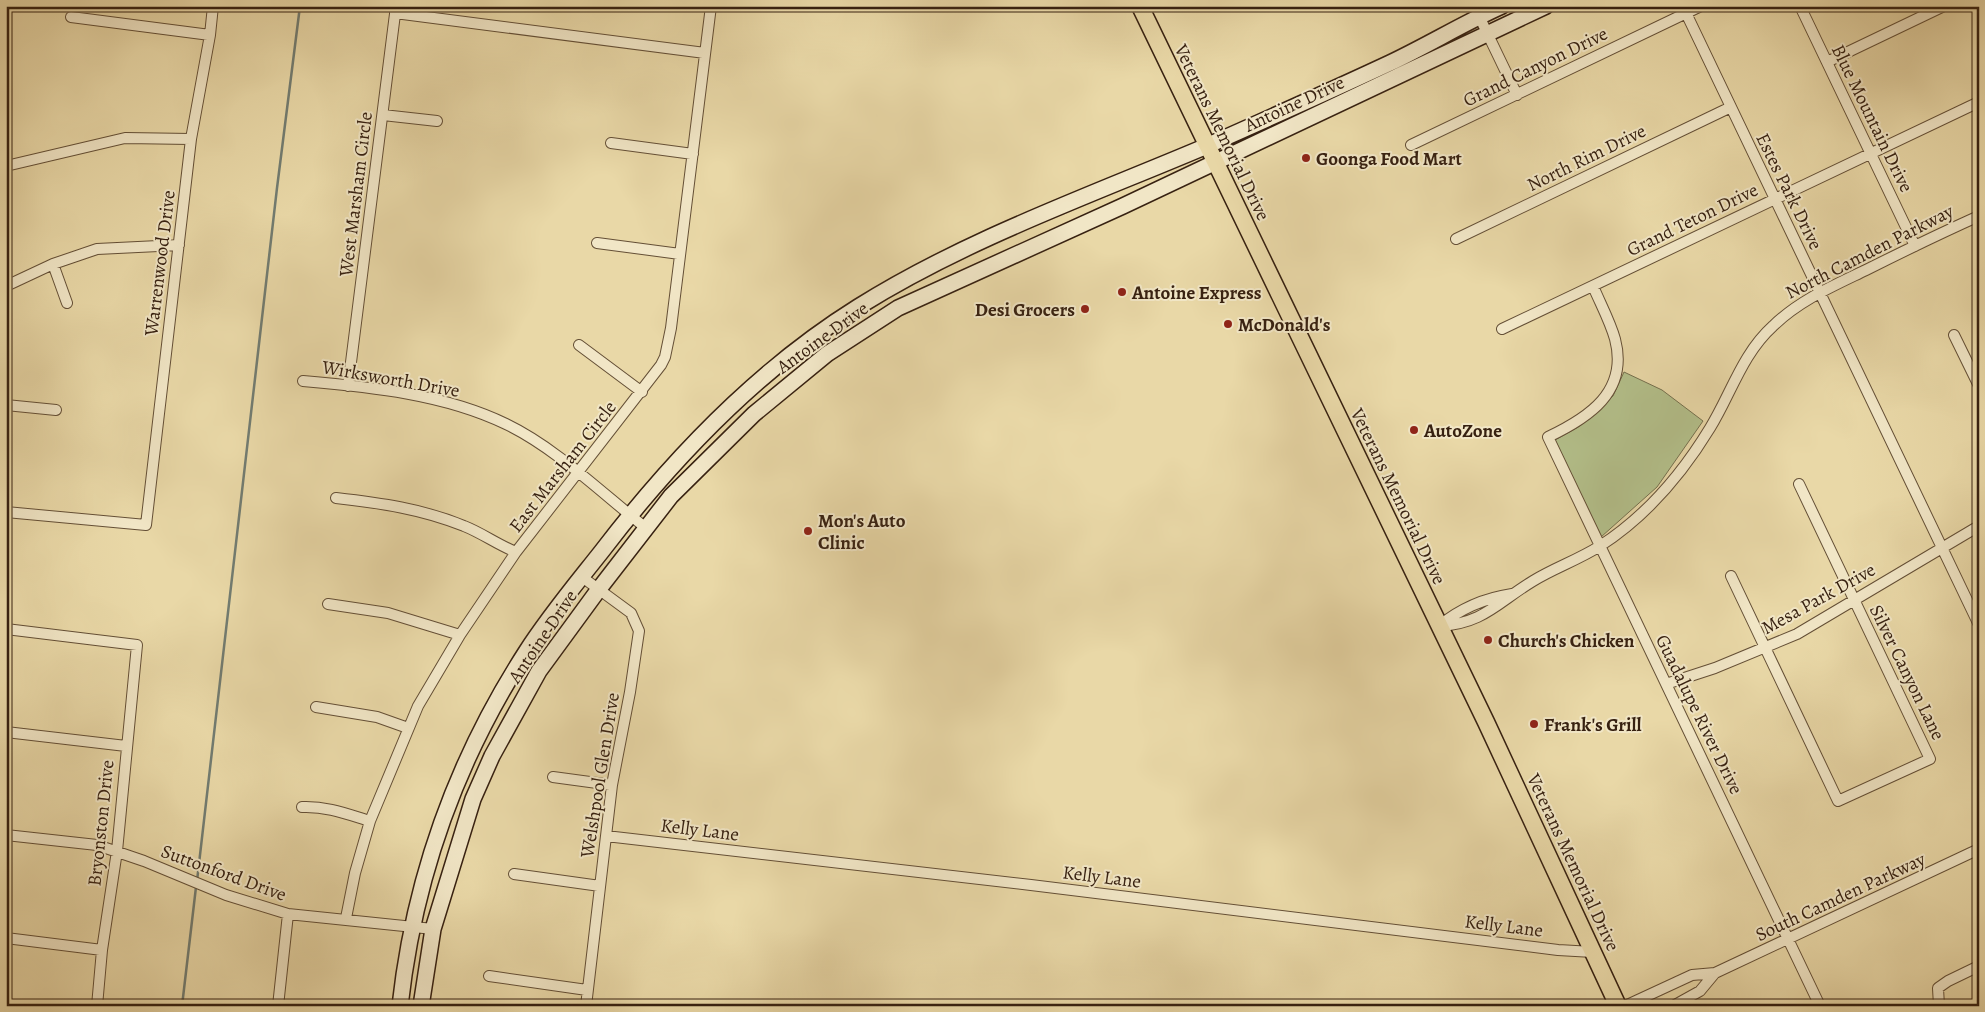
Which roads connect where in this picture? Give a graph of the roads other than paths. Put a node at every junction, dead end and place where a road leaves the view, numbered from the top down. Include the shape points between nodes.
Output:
1 (213, 6) edge
2 (711, 6) edge
3 (1140, 6) edge
4 (1502, 6) edge
5 (1546, 6) edge
6 (1701, 6) edge
7 (1800, 6) edge
8 (1944, 6) edge
9 (395, 10) edge
10 (1686, 13) junction
11 (1479, 16) junction
12 (71, 17) dead end
13 (1488, 34) junction
14 (210, 35) junction
15 (705, 53) junction
16 (1827, 62) junction
17 (1372, 71) junction
18 (1379, 85) junction
19 (1517, 94) junction
20 (1979, 102) edge
21 (1731, 107) junction
22 (383, 115) junction
23 (437, 121) dead end
24 (191, 139) junction
25 (611, 143) dead end
26 (1411, 145) dead end
27 (1206, 146) junction
28 (1871, 153) junction
29 (693, 154) junction
30 (1214, 162) junction
31 (6, 166) edge
32 (1775, 199) junction
33 (1979, 216) edge
34 (1456, 239) dead end
35 (597, 243) dead end
36 (179, 245) junction
37 (1915, 246) junction
38 (680, 254) junction
39 (53, 264) junction
40 (6, 286) edge
41 (1592, 286) junction
42 (1819, 292) junction
43 (67, 304) dead end
44 (1502, 329) dead end
45 (1954, 335) dead end
46 (579, 345) dead end
47 (303, 381) dead end
48 (348, 386) junction
49 (1979, 386) edge
50 (642, 392) junction
51 (6, 405) edge
52 (56, 410) dead end
53 (578, 473) junction
54 (1799, 484) dead end
55 (336, 498) dead end
56 (6, 512) edge
57 (629, 515) junction
58 (1979, 526) edge
59 (646, 528) junction
60 (1600, 546) junction
61 (1941, 546) junction
62 (516, 552) junction
63 (1731, 576) dead end
64 (582, 577) junction
65 (599, 589) junction
66 (1855, 601) junction
67 (328, 604) dead end
68 (1979, 625) edge
69 (1439, 626) junction
70 (6, 629) edge
71 (460, 636) junction
72 (1764, 648) junction
73 (1666, 684) junction
74 (316, 707) dead end
75 (408, 728) junction
76 (6, 732) edge
77 (126, 746) junction
78 (473, 746) junction
79 (492, 756) junction
80 (553, 777) dead end
81 (612, 785) junction
82 (302, 807) dead end
83 (370, 821) junction
84 (6, 835) edge
85 (606, 836) junction
86 (1979, 849) edge
87 (116, 851) junction
88 (514, 874) dead end
89 (600, 886) junction
90 (288, 914) junction
91 (346, 918) junction
92 (411, 927) junction
93 (433, 929) junction
94 (6, 938) edge
95 (1788, 940) junction
96 (102, 950) junction
97 (1593, 952) junction
98 (1979, 966) edge
99 (1715, 973) junction
100 (489, 976) dead end
101 (587, 990) junction
102 (97, 1006) edge
103 (278, 1006) edge
104 (400, 1006) edge
105 (421, 1006) edge
106 (586, 1006) edge
107 (1618, 1006) edge
108 (1625, 1006) edge
109 (1673, 1006) edge
110 (1820, 1006) edge
111 (1939, 1006) edge

1 - 14 street, Warrenwood Drive
2 - 15 street, East Marsham Circle
3 - 27 main road, Veterans Memorial Drive
4 - 11 main road, Antoine Drive
5 - 13 main road, Antoine Drive
6 - 10 street, Grand Canyon Drive
7 - 16 street, Blue Mountain Drive
8 - 16 street
9 - 15 street
9 - 22 street, West Marsham Circle
10 - 19 street, Grand Canyon Drive
10 - 21 street, Estes Park Drive
11 - 13 street
11 - 17 main road, Antoine Drive
12 - 14 street
13 - 18 main road, Antoine Drive
13 - 19 street
14 - 24 street, Warrenwood Drive
15 - 29 street, East Marsham Circle
16 - 28 street, Blue Mountain Drive
17 - 18 main road
17 - 27 main road, Antoine Drive
18 - 30 main road, Antoine Drive
19 - 26 street, Grand Canyon Drive
20 - 28 street, Grand Teton Drive
21 - 32 street, Estes Park Drive
21 - 34 street, North Rim Drive
22 - 23 street
22 - 48 street, West Marsham Circle
24 - 31 street via 125,138
24 - 36 street, Warrenwood Drive
25 - 29 street
27 - 30 main road, Veterans Memorial Drive
27 - 57 main road, Antoine Drive via 924,267 858,307 791,354 710,426
28 - 32 street, Grand Teton Drive
28 - 37 street, Blue Mountain Drive
29 - 38 street, East Marsham Circle
30 - 59 main road, Antoine Drive via 891,312 827,354 754,414 671,496
30 - 69 main road, Veterans Memorial Drive
32 - 41 street, Grand Teton Drive
32 - 42 street, Estes Park Drive
33 - 37 street, North Camden Parkway
35 - 38 street
36 - 39 street via 96,249
36 - 56 street, Warrenwood Drive via 146,525
37 - 42 street, North Camden Parkway
38 - 50 street, East Marsham Circle via 665,357
39 - 40 street
39 - 43 street
41 - 44 street, Grand Teton Drive
41 - 60 street, Guadalupe River Drive via 1614,338 1616,370 1598,407 1548,437
42 - 60 street, North Camden Parkway via 1770,328 1743,364 1709,429 1684,467 1647,508
42 - 61 street, Estes Park Drive
45 - 49 street
46 - 50 street
47 - 48 street, Wirksworth Drive
48 - 53 street, Wirksworth Drive via 445,402 487,416 527,436
50 - 53 street, East Marsham Circle
51 - 52 street
53 - 57 street, Wirksworth Drive
53 - 62 street, East Marsham Circle
54 - 66 street, Silver Canyon Lane
55 - 62 street via 378,503 435,516 464,526
57 - 59 street, Wirksworth Drive
57 - 64 main road, Antoine Drive
58 - 61 street, Mesa Park Drive
59 - 65 main road, Antoine Drive
60 - 69 street, North Camden Parkway via 1512,594 1470,606
60 - 73 street, Guadalupe River Drive
61 - 66 street, Mesa Park Drive
61 - 68 street, Estes Park Drive
62 - 71 street, East Marsham Circle
63 - 72 street
64 - 65 street, Welshpool Glen Drive
64 - 78 main road, Antoine Drive via 526,652
65 - 79 main road, Antoine Drive via 539,671
65 - 81 street, Welshpool Glen Drive via 631,613 639,631
66 - 72 street, Mesa Park Drive via 1797,634
66 - 72 street, Silver Canyon Lane via 1930,759 1838,801
67 - 71 street via 388,613
69 - 97 main road, Veterans Memorial Drive
70 - 77 street, Bryonston Drive via 137,645
71 - 75 street, East Marsham Circle
72 - 73 street, Mesa Park Drive
73 - 95 street, Guadalupe River Drive
74 - 75 street via 377,718
75 - 83 street, East Marsham Circle
76 - 77 street
77 - 87 street, Bryonston Drive
78 - 79 main road
78 - 92 main road, Antoine Drive via 438,833
79 - 93 main road, Antoine Drive via 473,799
80 - 81 street
81 - 85 street, Welshpool Glen Drive
82 - 83 street via 319,806
83 - 91 street, East Marsham Circle
84 - 87 street, Suttonford Drive via 97,845
85 - 89 street, Welshpool Glen Drive
85 - 97 street, Kelly Lane
86 - 95 street, South Camden Parkway
87 - 90 street, Suttonford Drive via 226,895
87 - 96 street, Bryonston Drive
88 - 89 street
89 - 101 street, Welshpool Glen Drive
90 - 91 street, Suttonford Drive
90 - 103 street
91 - 92 street, Suttonford Drive
92 - 93 street, Suttonford Drive
92 - 104 main road, Antoine Drive
93 - 105 main road, Antoine Drive
94 - 96 street
95 - 99 street, South Camden Parkway
95 - 110 street, Guadalupe River Drive
96 - 102 street, Bryonston Drive
97 - 107 main road, Veterans Memorial Drive
98 - 111 street via 1938,988
99 - 108 street, South Camden Parkway via 1692,975
99 - 109 street, South Camden Parkway via 1700,991
100 - 101 street
101 - 106 street, Welshpool Glen Drive

